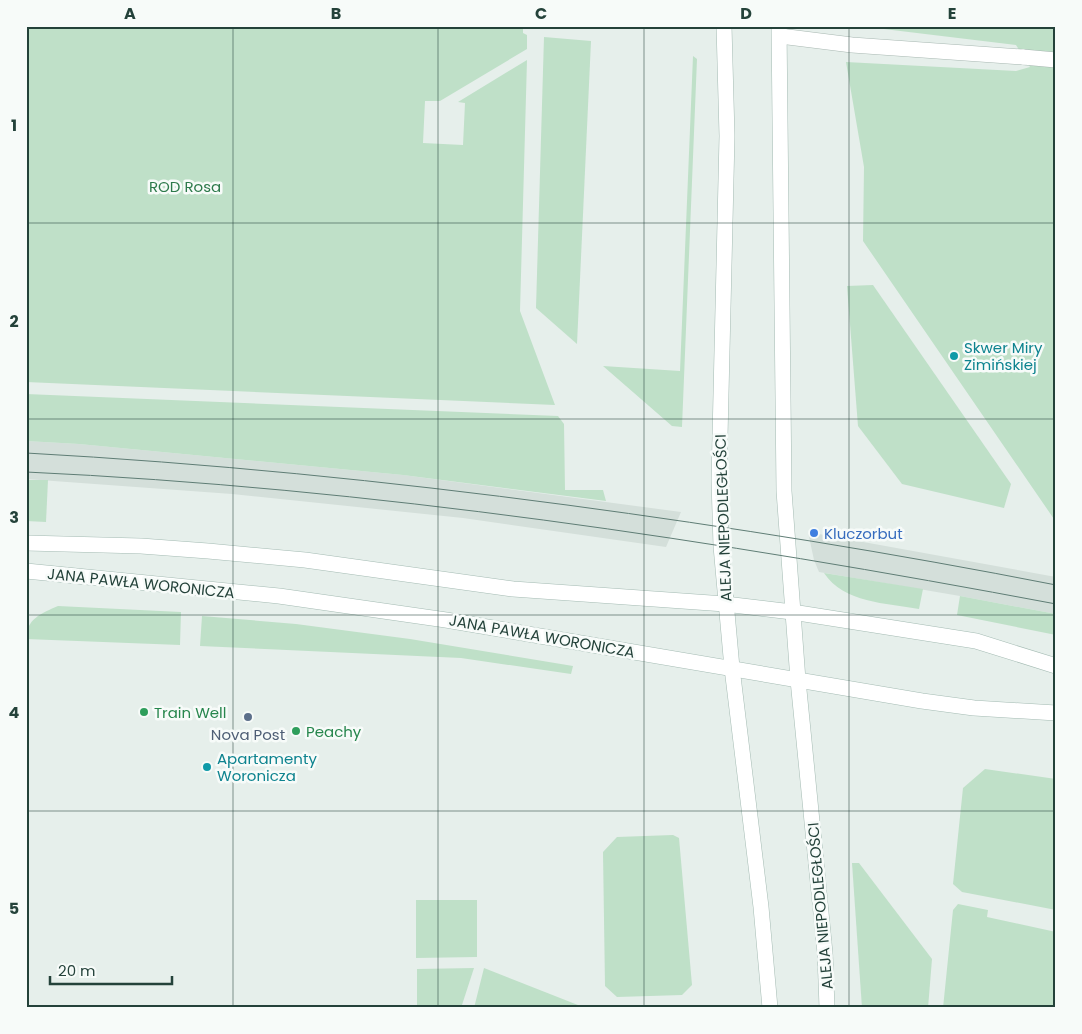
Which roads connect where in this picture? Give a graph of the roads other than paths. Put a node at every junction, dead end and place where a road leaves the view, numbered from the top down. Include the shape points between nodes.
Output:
1 (724, 26) edge
2 (780, 31) edge
3 (1056, 60) edge
4 (26, 543) edge
5 (26, 571) edge
6 (725, 604) junction
7 (792, 612) junction
8 (1056, 666) edge
9 (732, 668) junction
10 (798, 680) junction
11 (1056, 713) edge
12 (770, 1008) edge
13 (827, 1008) edge

1 - 6 street, ALEJA NIEPODLEGŁOŚCI via 726,136 719,480
2 - 3 street via 852,44
2 - 7 street, ALEJA NIEPODLEGŁOŚCI via 784,490
4 - 6 street, JANA PAWŁA WORONICZA via 208,551 305,560 513,590
5 - 9 street, JANA PAWŁA WORONICZA via 279,596 446,620
6 - 7 street, JANA PAWŁA WORONICZA
6 - 9 street, ALEJA NIEPODLEGŁOŚCI
7 - 8 street, JANA PAWŁA WORONICZA via 976,641
7 - 10 street, ALEJA NIEPODLEGŁOŚCI
9 - 10 street, JANA PAWŁA WORONICZA
9 - 12 street, ALEJA NIEPODLEGŁOŚCI
10 - 11 street, JANA PAWŁA WORONICZA via 974,708
10 - 13 street, ALEJA NIEPODLEGŁOŚCI via 825,953

